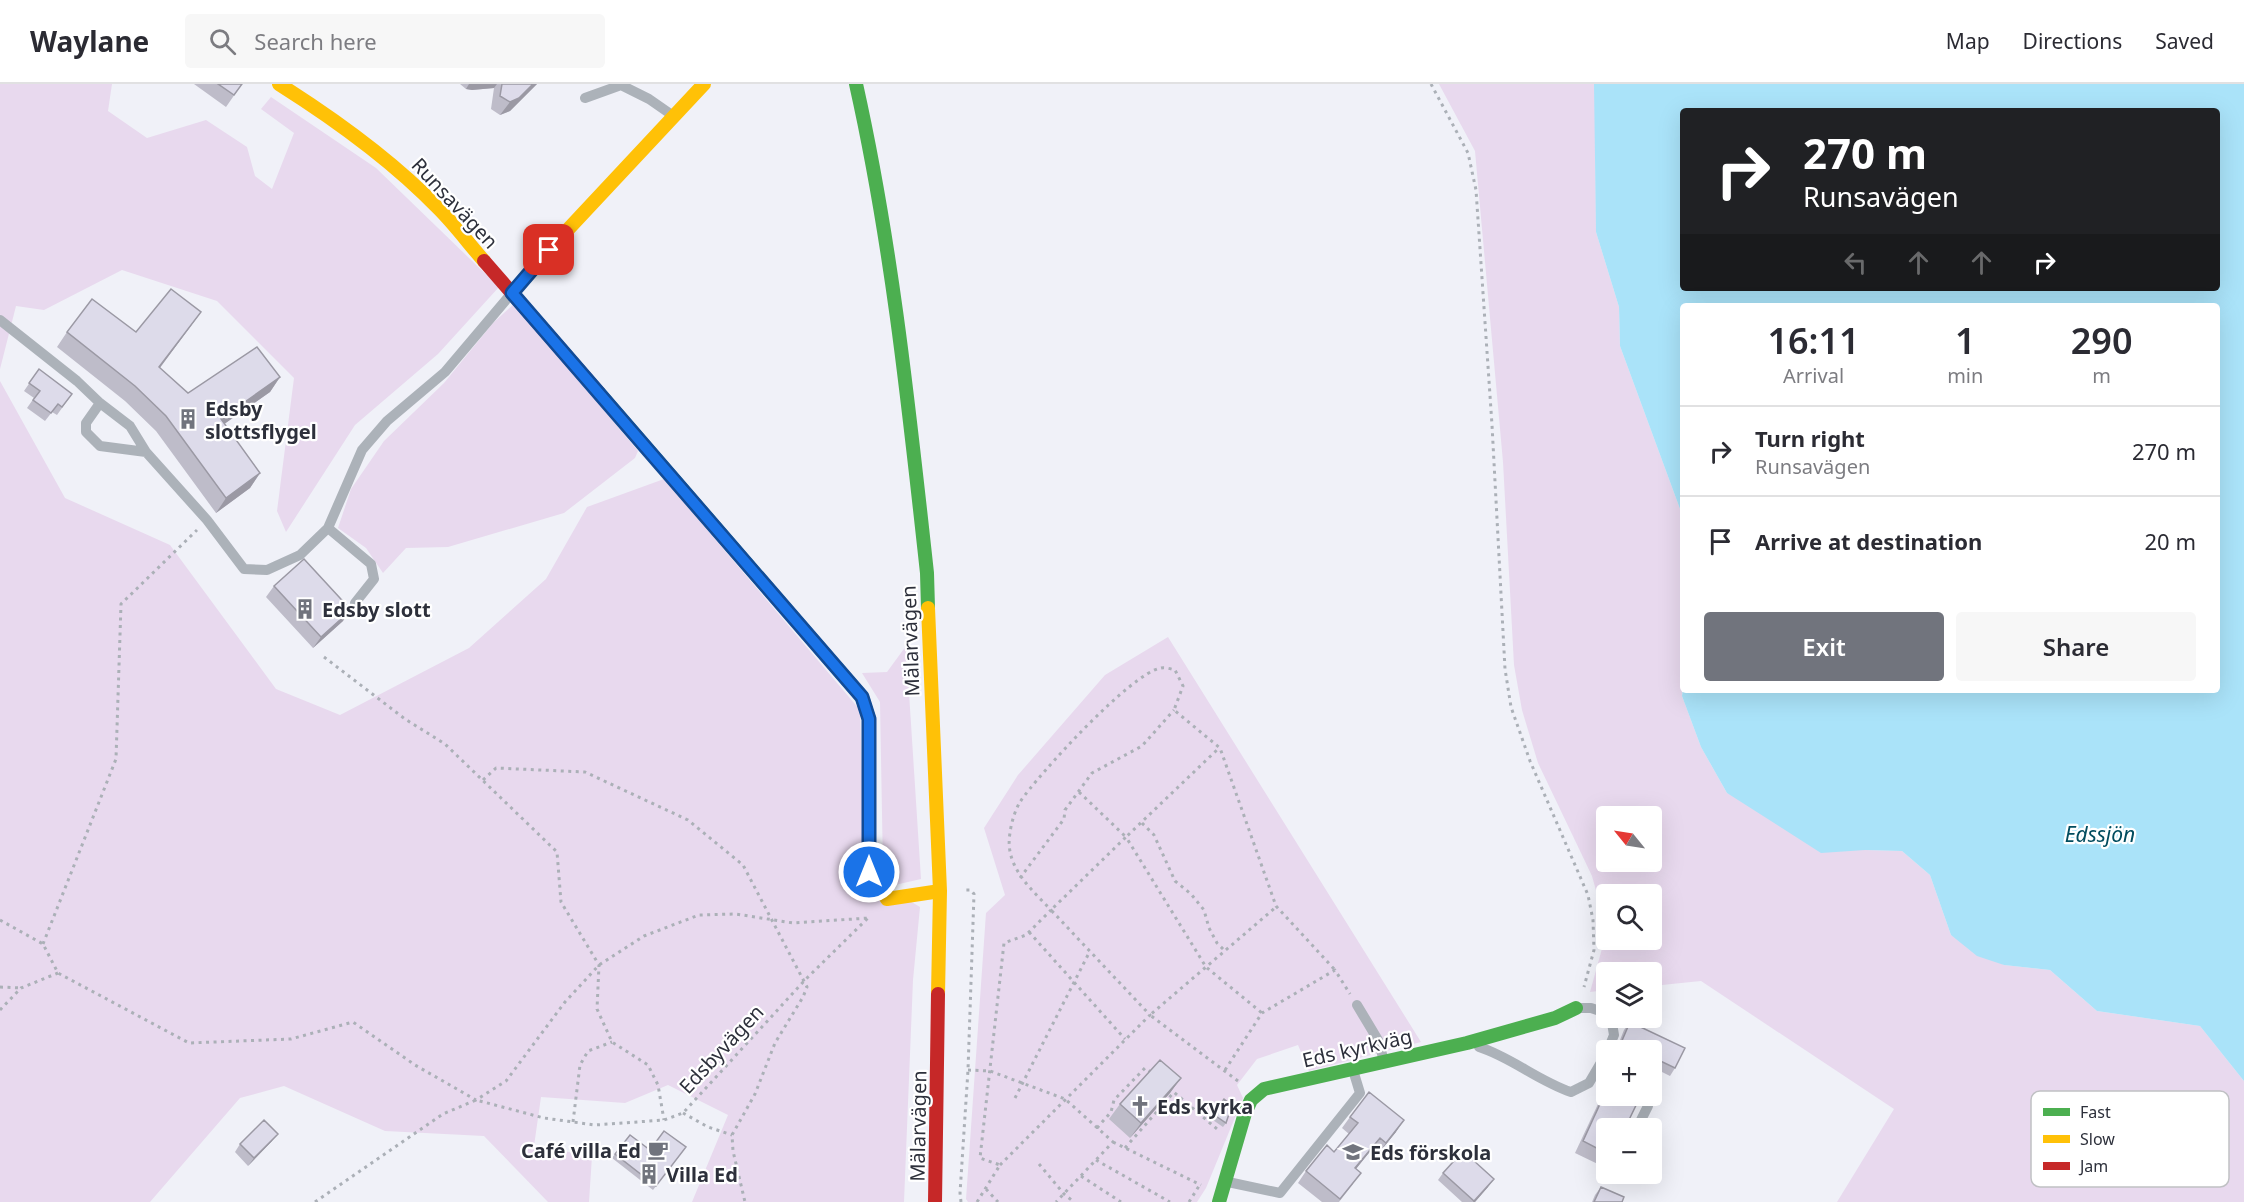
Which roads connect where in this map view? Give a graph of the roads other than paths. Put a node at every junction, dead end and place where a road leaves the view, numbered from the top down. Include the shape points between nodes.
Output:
1 (704, 84) edge
2 (856, 84) edge
3 (284, 85) edge
4 (585, 98) dead end
5 (672, 115) junction
6 (512, 293) junction
7 (0, 320) edge
8 (100, 403) junction
9 (146, 452) junction
10 (328, 528) junction
11 (355, 603) dead end
12 (940, 891) junction
13 (1357, 1005) road end
14 (1576, 1008) joint
15 (1596, 1010) edge
16 (1467, 1043) junction
17 (1384, 1061) junction
18 (1353, 1070) junction
19 (1596, 1072) edge
20 (1227, 1182) junction
21 (935, 1202) edge
22 (1219, 1202) edge

1 - 5 street
2 - 12 street, Mälarvägen via 900,328 926,561
3 - 6 street, Runsavägen via 404,174
4 - 5 lane via 621,85
5 - 6 street
6 - 10 lane via 445,372 387,421 362,450
6 - 12 street, Runsavägen via 862,697 869,719 869,872 887,899
7 - 8 lane
8 - 9 lane via 129,426
8 - 9 lane via 86,423 86,432 100,446
9 - 10 lane via 207,520 244,569 267,570 300,555
10 - 11 lane via 371,564 374,579
12 - 21 street, Mälarvägen
13 - 17 lane via 1378,1040
14 - 15 lane
14 - 16 street, Eds kyrkväg via 1555,1018
16 - 17 street, Eds kyrkväg
16 - 19 lane via 1571,1092 1589,1083
17 - 18 street, Eds kyrkväg
18 - 20 street, Eds kyrkväg via 1264,1089 1255,1096 1243,1122
18 - 20 lane via 1360,1093 1280,1193
20 - 22 street, Eds kyrkväg

